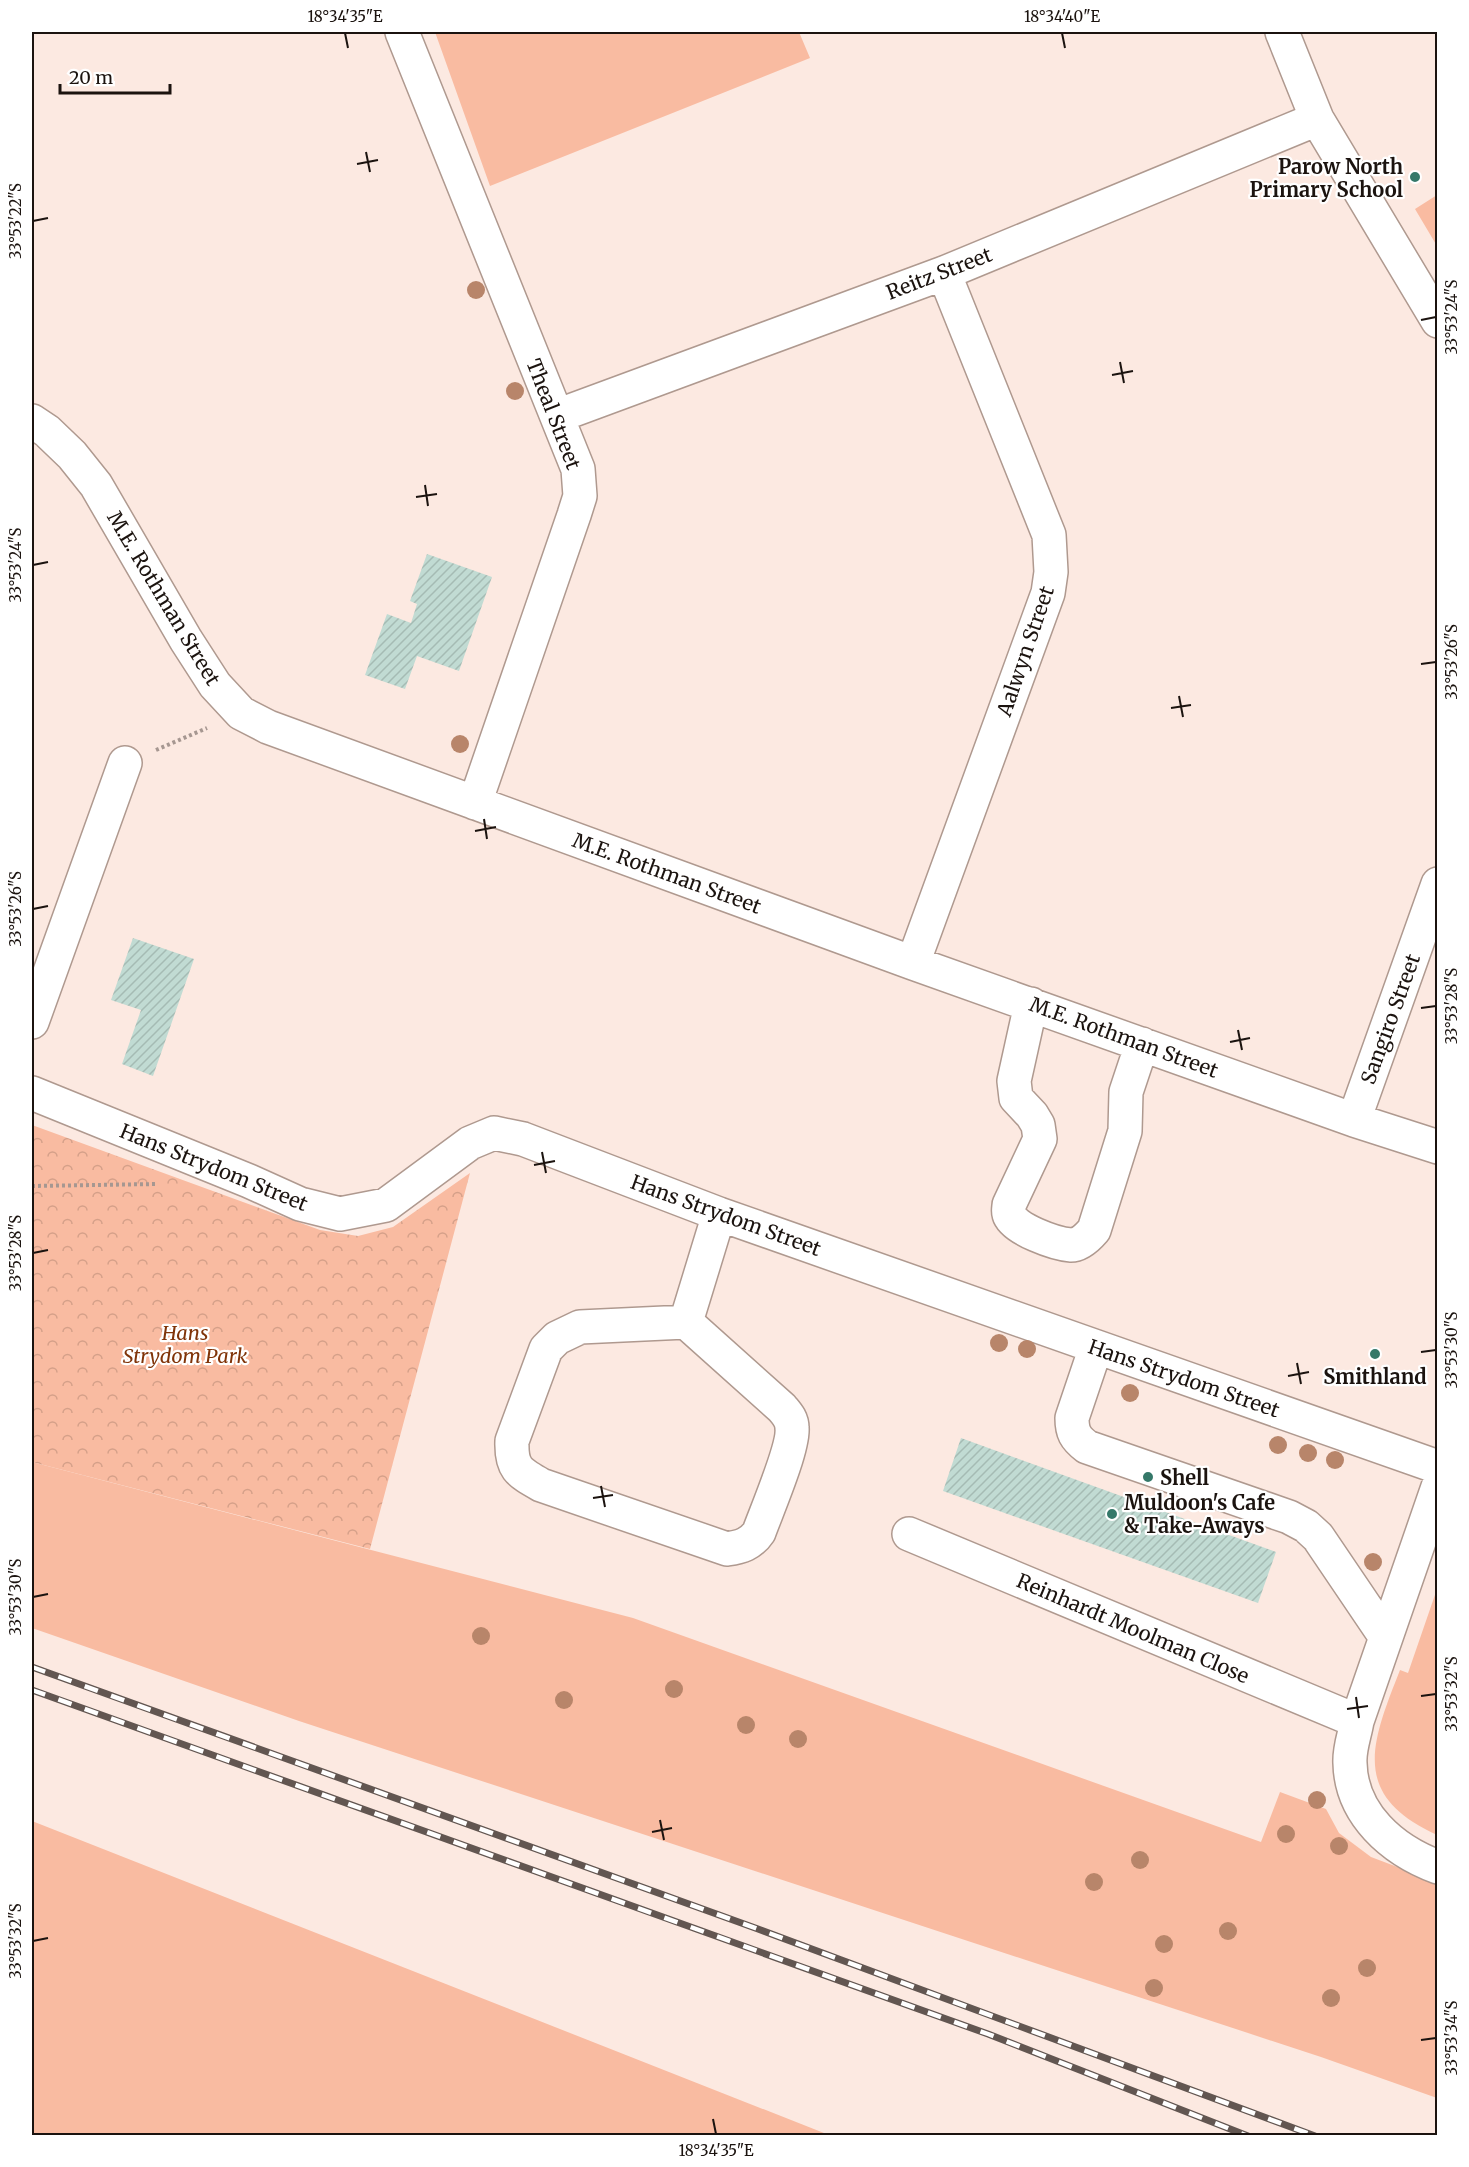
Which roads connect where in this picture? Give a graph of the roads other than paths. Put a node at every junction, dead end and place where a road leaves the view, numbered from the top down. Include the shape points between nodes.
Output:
1 (402, 32) edge
2 (1282, 32) edge
3 (1317, 119) junction
4 (944, 273) junction
5 (1437, 321) edge
6 (557, 416) junction
7 (32, 421) edge
8 (125, 764) road end
9 (475, 803) junction
10 (1437, 884) edge
11 (913, 963) junction
12 (1031, 1004) junction
13 (32, 1022) edge
14 (1142, 1044) junction
15 (32, 1093) edge
16 (1354, 1120) junction
17 (1437, 1147) edge
18 (719, 1214) junction
19 (686, 1322) junction
20 (1096, 1347) junction
21 (1437, 1467) edge
22 (1437, 1487) edge
23 (909, 1534) dead end
24 (1385, 1636) junction
25 (1357, 1721) junction
26 (1437, 1867) edge

1 - 6 street, Theal Street
2 - 3 street
3 - 4 street, Reitz Street
3 - 5 street
4 - 6 street, Reitz Street
4 - 11 street, Aalwyn Street via 1049,535 1051,572 1048,593
6 - 9 street, Theal Street via 578,469 580,496
7 - 9 street, M.E. Rothman Street via 72,455 96,485 186,640 215,685 241,713 268,727
8 - 13 street
9 - 11 street, M.E. Rothman Street
10 - 16 street, Sangiro Street
11 - 12 street, M.E. Rothman Street
12 - 14 street, M.E. Rothman Street
12 - 14 street via 1014,1081 1016,1098 1038,1125 1040,1139 1009,1204 1009,1215 1026,1231 1072,1245 1094,1230 1125,1131 1126,1092
14 - 16 street, M.E. Rothman Street
15 - 18 street, Hans Strydom Street via 300,1204 340,1214 386,1205 470,1143 494,1133 523,1139
16 - 17 street, M.E. Rothman Street
18 - 19 street
18 - 20 street, Hans Strydom Street
19 - 19 street via 782,1407 793,1430 759,1532 754,1540 738,1548 727,1549 541,1485 521,1474 511,1455 512,1441 546,1349 557,1338 580,1327
20 - 21 street, Hans Strydom Street
20 - 24 street via 1072,1418 1077,1440 1087,1447 1289,1517 1312,1531
22 - 24 street
23 - 25 street, Reinhardt Moolman Close
24 - 25 street
25 - 26 street via 1350,1761 1352,1781 1367,1816 1381,1834 1401,1849

